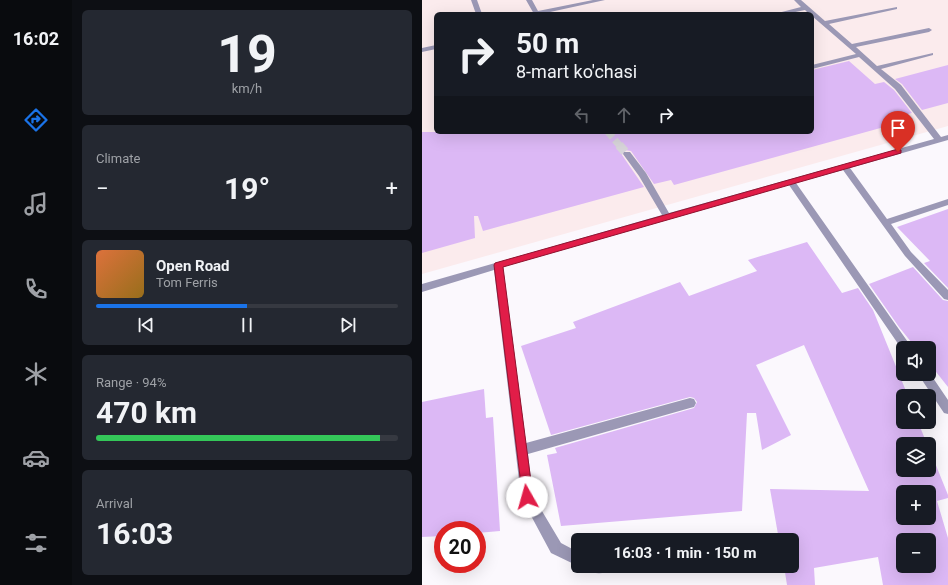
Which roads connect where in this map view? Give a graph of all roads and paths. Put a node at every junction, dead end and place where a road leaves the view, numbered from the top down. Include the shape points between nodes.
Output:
1 (474, 0) edge
2 (529, 0) edge
3 (602, 0) edge
4 (797, 0) edge
5 (805, 8) junction
6 (895, 8) dead end
7 (478, 12) edge
8 (536, 12) edge
9 (542, 12) edge
10 (786, 12) edge
11 (810, 12) edge
12 (814, 15) edge
13 (825, 23) junction
14 (929, 30) dead end
15 (422, 41) edge
16 (851, 46) junction
17 (434, 47) edge
18 (423, 49) edge
19 (931, 54) dead end
20 (860, 55) junction
21 (814, 66) edge
22 (876, 68) junction
23 (948, 138) edge
24 (939, 140) junction
25 (627, 154) tunnel mouth
26 (845, 167) junction
27 (791, 182) junction
28 (948, 202) edge
29 (667, 217) junction
30 (886, 223) junction
31 (498, 265) junction
32 (422, 288) edge
33 (948, 296) edge
34 (901, 341) edge
35 (929, 381) edge
36 (690, 403) dead end
37 (948, 409) edge
38 (521, 450) junction
39 (571, 556) edge

1 - 7 street
2 - 8 street
3 - 9 street
4 - 5 street
5 - 10 street
5 - 11 street
6 - 13 street
12 - 13 street
13 - 16 street
14 - 16 street
15 - 18 street
16 - 20 street
17 - 18 street
19 - 22 street
20 - 21 street
20 - 22 street
22 - 24 street via 898,88
23 - 24 street
24 - 26 street
25 - 29 street via 643,175
26 - 27 street
26 - 30 street
27 - 29 street
27 - 34 street
28 - 30 street
29 - 31 street
30 - 33 street via 908,254
31 - 32 street
31 - 38 street
35 - 37 street
36 - 38 street
38 - 39 street via 527,497 556,548

